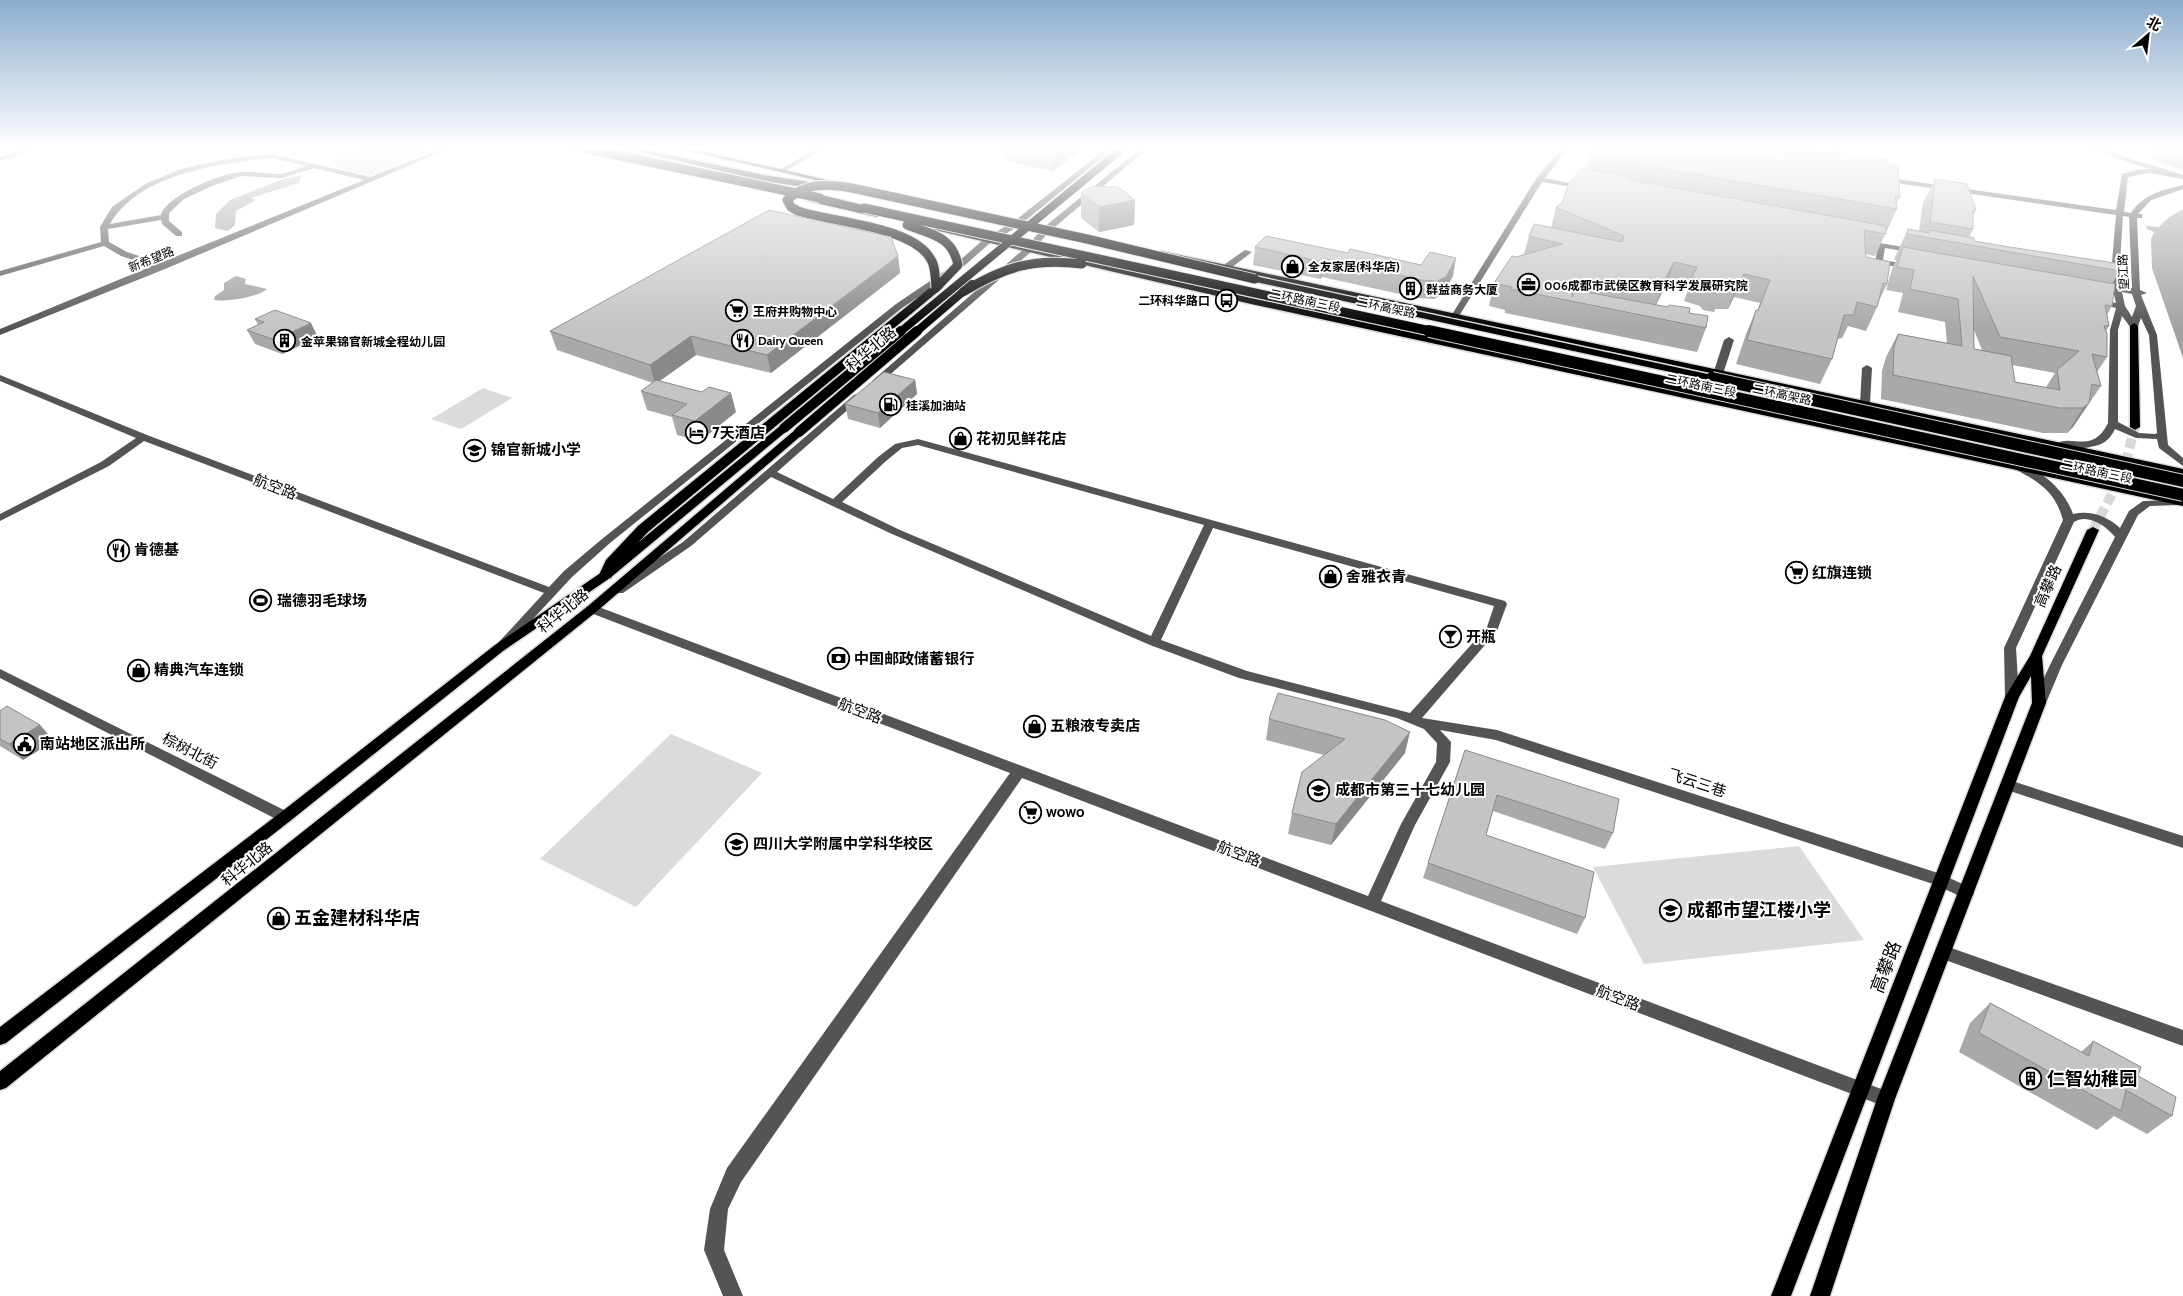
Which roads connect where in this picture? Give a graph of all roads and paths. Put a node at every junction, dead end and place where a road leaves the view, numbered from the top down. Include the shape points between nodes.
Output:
1 (116, 208) edge
2 (170, 208) edge
3 (303, 208) edge
4 (791, 208) edge
5 (846, 208) edge
6 (865, 208) edge
7 (866, 208) edge
8 (928, 208) edge
9 (946, 208) edge
10 (949, 208) edge
11 (1035, 208) edge
12 (1051, 208) edge
13 (1061, 208) edge
14 (1072, 208) edge
15 (1522, 208) edge
16 (2081, 208) edge
17 (2120, 208) edge
18 (2138, 208) edge
19 (2119, 214) junction
20 (2136, 216) junction
21 (165, 217) junction
22 (1016, 224) junction
23 (104, 227) junction
24 (1046, 230) junction
25 (179, 234) dead end
26 (1853, 240) edge
27 (987, 241) junction
28 (105, 242) junction
29 (1882, 246) junction
30 (1029, 249) junction
31 (1248, 252) dead end
32 (1921, 253) edge
33 (1228, 266) junction
34 (162, 267) junction
35 (1918, 269) edge
36 (0, 274) edge
37 (1255, 279) junction
38 (2087, 283) edge
39 (936, 288) junction
40 (2116, 288) junction
41 (963, 292) junction
42 (2140, 293) junction
43 (2083, 299) edge
44 (2121, 306) junction
45 (2140, 306) junction
46 (1455, 316) junction
47 (2134, 326) junction
48 (0, 332) edge
49 (1729, 340) dead end
50 (1500, 345) junction
51 (1867, 368) dead end
52 (1719, 371) junction
53 (0, 378) edge
54 (1866, 403) junction
55 (2113, 423) junction
56 (2135, 427) tunnel mouth
57 (2161, 435) junction
58 (143, 437) junction
59 (2060, 445) junction
60 (2183, 463) edge
61 (2017, 466) junction
62 (2183, 472) edge
63 (770, 473) junction
64 (2183, 481) edge
65 (2182, 500) edge
66 (835, 504) junction
67 (0, 518) edge
68 (2069, 520) junction
69 (1210, 523) junction
70 (2093, 530) tunnel mouth
71 (2121, 537) junction
72 (606, 575) junction
73 (552, 592) junction
74 (592, 609) junction
75 (1154, 642) junction
76 (499, 648) junction
77 (2036, 656) junction
78 (0, 672) edge
79 (2012, 697) junction
80 (2039, 703) junction
81 (1412, 720) junction
82 (1019, 771) junction
83 (2009, 786) junction
84 (285, 817) junction
85 (2183, 842) edge
86 (1941, 880) junction
87 (1966, 892) junction
88 (1372, 904) junction
89 (1943, 952) junction
90 (0, 1037) edge
91 (2183, 1038) edge
92 (0, 1082) edge
93 (1860, 1089) junction
94 (1886, 1100) junction
95 (733, 1296) edge
96 (1780, 1296) edge
97 (1820, 1296) edge

1 - 23 street
2 - 21 street
3 - 34 street, 新希望路
4 - 39 highway, bridge via 888,232 916,244 930,258
5 - 27 main road, 二环路南三段
6 - 39 highway, bridge via 949,244 955,251 958,265
7 - 50 highway, 二环高架路, bridge
8 - 37 highway, 二环高架路, bridge
9 - 37 highway, bridge
10 - 22 main road, 二环路南三段
11 - 22 street
12 - 72 main road, 科华北路, bridge
13 - 41 main road, 科华北路, bridge
14 - 24 street
15 - 46 street
16 - 19 street
17 - 19 street, 望江路
18 - 20 street
19 - 20 street
19 - 40 street, 望江路
20 - 42 street, 望江路
21 - 23 street
21 - 25 street via 165,222
22 - 24 main road, 二环路南三段
22 - 27 street
23 - 28 street
24 - 30 street
24 - 33 main road, 二环路南三段
26 - 29 street
27 - 30 main road, 二环路南三段
27 - 73 street via 961,264 899,306 606,541
28 - 34 street via 124,254
28 - 36 street
29 - 32 street
29 - 35 street via 1879,262
30 - 61 main road, 二环路南三段 via 1251,301
30 - 63 street
31 - 33 street
33 - 46 main road, 二环路南三段
34 - 48 street, 新希望路
37 - 64 highway, 二环高架路, bridge
38 - 40 street
39 - 72 highway via 643,529 611,563
40 - 42 street
40 - 44 street, 望江路
41 - 50 highway, bridge via 1003,269 1032,263 1064,262 1446,341
41 - 74 main road, 科华北路, bridge
42 - 45 street, 望江路
43 - 44 street
44 - 47 street, 望江路
44 - 55 street via 2114,330
45 - 47 street, 望江路
45 - 57 street via 2153,335
46 - 52 main road, 二环路南三段
47 - 56 main road, 望江路
49 - 52 street
50 - 65 highway, 二环高架路, bridge
51 - 54 street
52 - 54 main road, 二环路南三段
53 - 58 street, 航空路
54 - 59 main road, 二环路南三段
55 - 57 street via 2138,435
55 - 59 street via 2109,434 2100,441 2089,445
57 - 60 street via 2163,446
58 - 67 street via 105,464
58 - 73 street, 航空路
59 - 62 main road, 二环路南三段
61 - 65 main road, 二环路南三段
61 - 68 street via 2055,490 2066,506
63 - 66 street
63 - 74 street via 687,544
65 - 71 street via 2147,503 2138,508
66 - 69 street via 893,450 918,442
66 - 75 street
68 - 71 street via 2079,515 2098,519 2116,528
68 - 79 street via 2010,648
69 - 75 street
69 - 81 street via 1501,604 1493,628
70 - 77 main road, 高攀路
71 - 80 street
72 - 76 main road, 科华北路
73 - 76 street
74 - 82 street, 航空路
74 - 92 main road, 科华北路
75 - 81 street via 1244,675 1400,714
76 - 84 main road, 科华北路
77 - 79 main road, 高攀路
77 - 80 main road, 高攀路
78 - 84 street, 棕树北街
79 - 86 main road, 高攀路
80 - 83 main road, 高攀路
81 - 86 street, 飞云三巷 via 1497,735
81 - 88 street via 1429,726 1444,742 1443,762 1408,824
82 - 88 street, 航空路
82 - 95 street via 734,1175 719,1209 714,1250
83 - 85 street
83 - 87 main road, 高攀路
84 - 90 main road, 科华北路
86 - 87 street, 飞云三巷
86 - 93 main road, 高攀路
87 - 89 main road, 高攀路
88 - 93 street, 航空路
89 - 91 street
89 - 94 main road, 高攀路
93 - 94 street, 航空路
93 - 96 main road, 高攀路
94 - 97 main road, 高攀路

